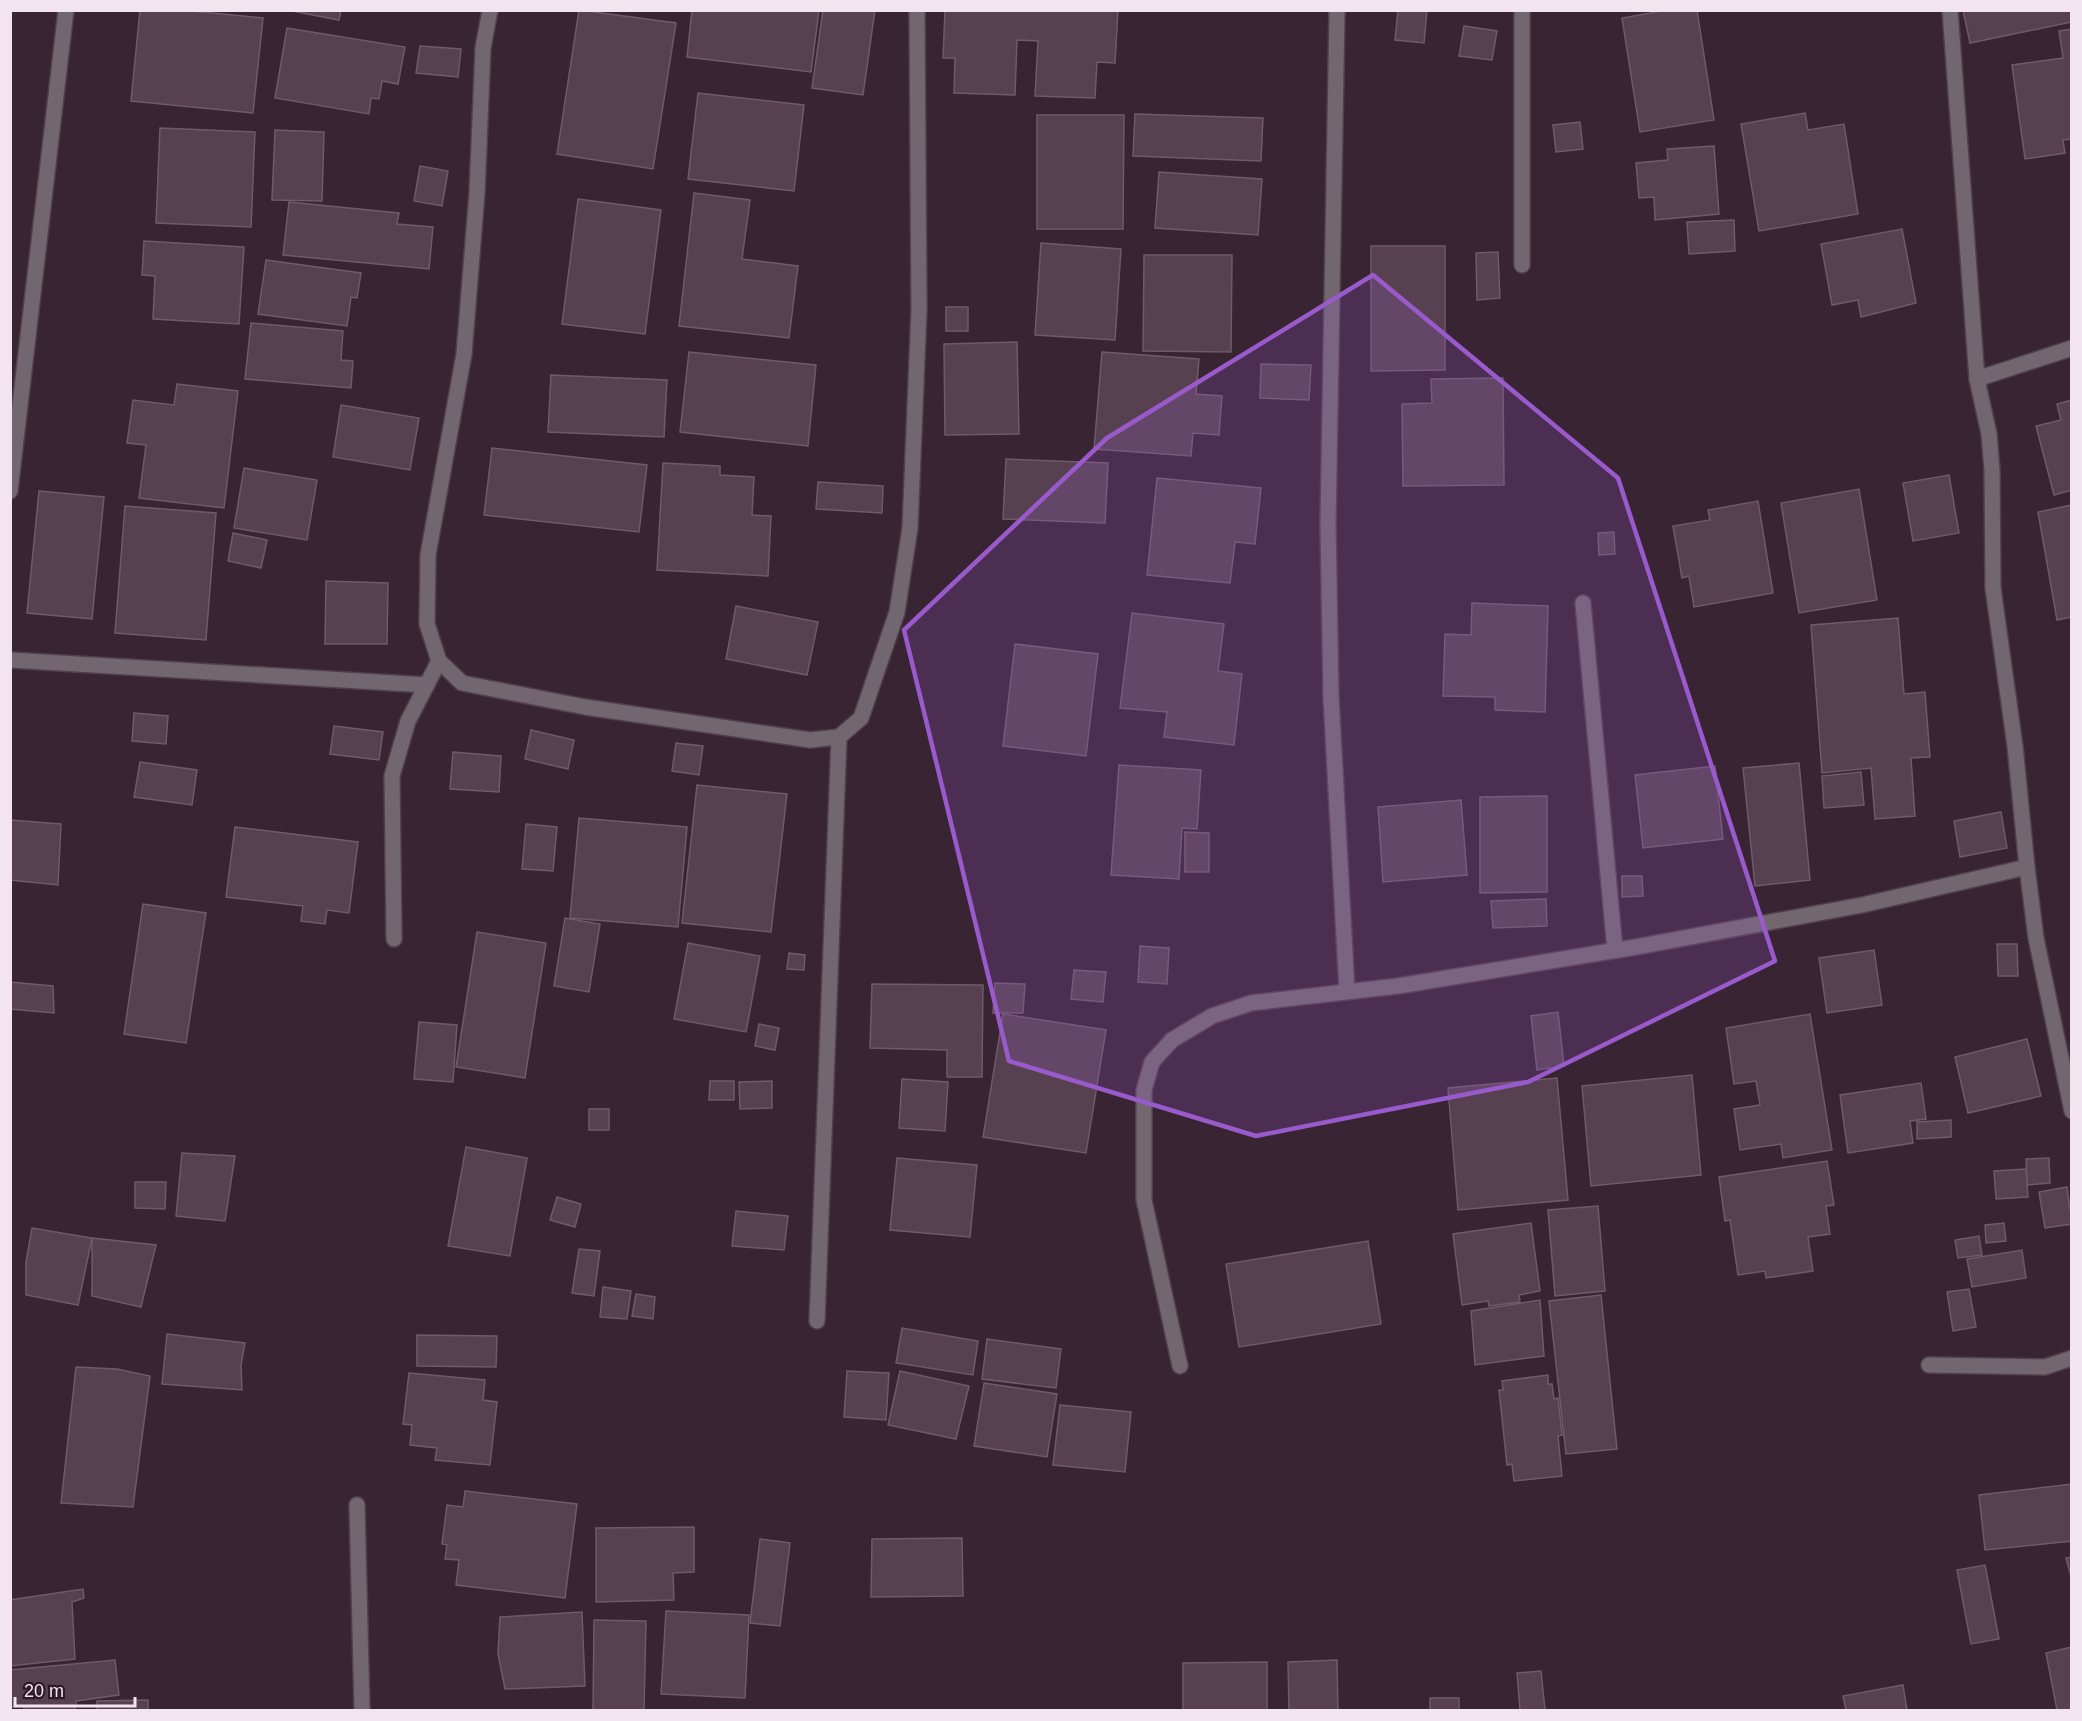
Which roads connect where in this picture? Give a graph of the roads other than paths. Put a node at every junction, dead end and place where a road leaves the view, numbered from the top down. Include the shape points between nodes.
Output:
1 (66, 10) edge
2 (490, 10) edge
3 (917, 10) edge
4 (1337, 10) edge
5 (1522, 10) edge
6 (1950, 10) edge
7 (1522, 265) dead end
8 (2072, 348) edge
9 (1977, 379) junction
10 (10, 491) edge
11 (1583, 603) dead end
12 (10, 660) edge
13 (439, 661) junction
14 (427, 685) junction
15 (839, 737) junction
16 (2027, 867) junction
17 (394, 939) dead end
18 (1615, 950) junction
19 (1347, 991) junction
20 (2072, 1111) edge
21 (817, 1320) dead end
22 (2072, 1358) edge
23 (1929, 1365) dead end
24 (1180, 1366) dead end
25 (357, 1505) dead end
26 (362, 1710) edge

1 - 10 street
2 - 13 street via 483,48 464,354 428,555 427,624
3 - 15 street via 919,310 910,528 897,612 861,718
4 - 19 street via 1328,524 1331,697
5 - 7 street
6 - 9 street
8 - 9 street
9 - 16 street via 1989,434 1993,588
11 - 18 street
12 - 14 street
13 - 14 street
13 - 15 street via 462,683 574,705 810,740
14 - 17 street via 408,721 392,776
15 - 21 street
16 - 18 street via 1862,904
16 - 20 street via 2040,961
18 - 19 street
19 - 24 street via 1251,1003 1212,1016 1172,1040 1152,1062 1144,1090 1143,1200
22 - 23 street via 2045,1367
25 - 26 street

